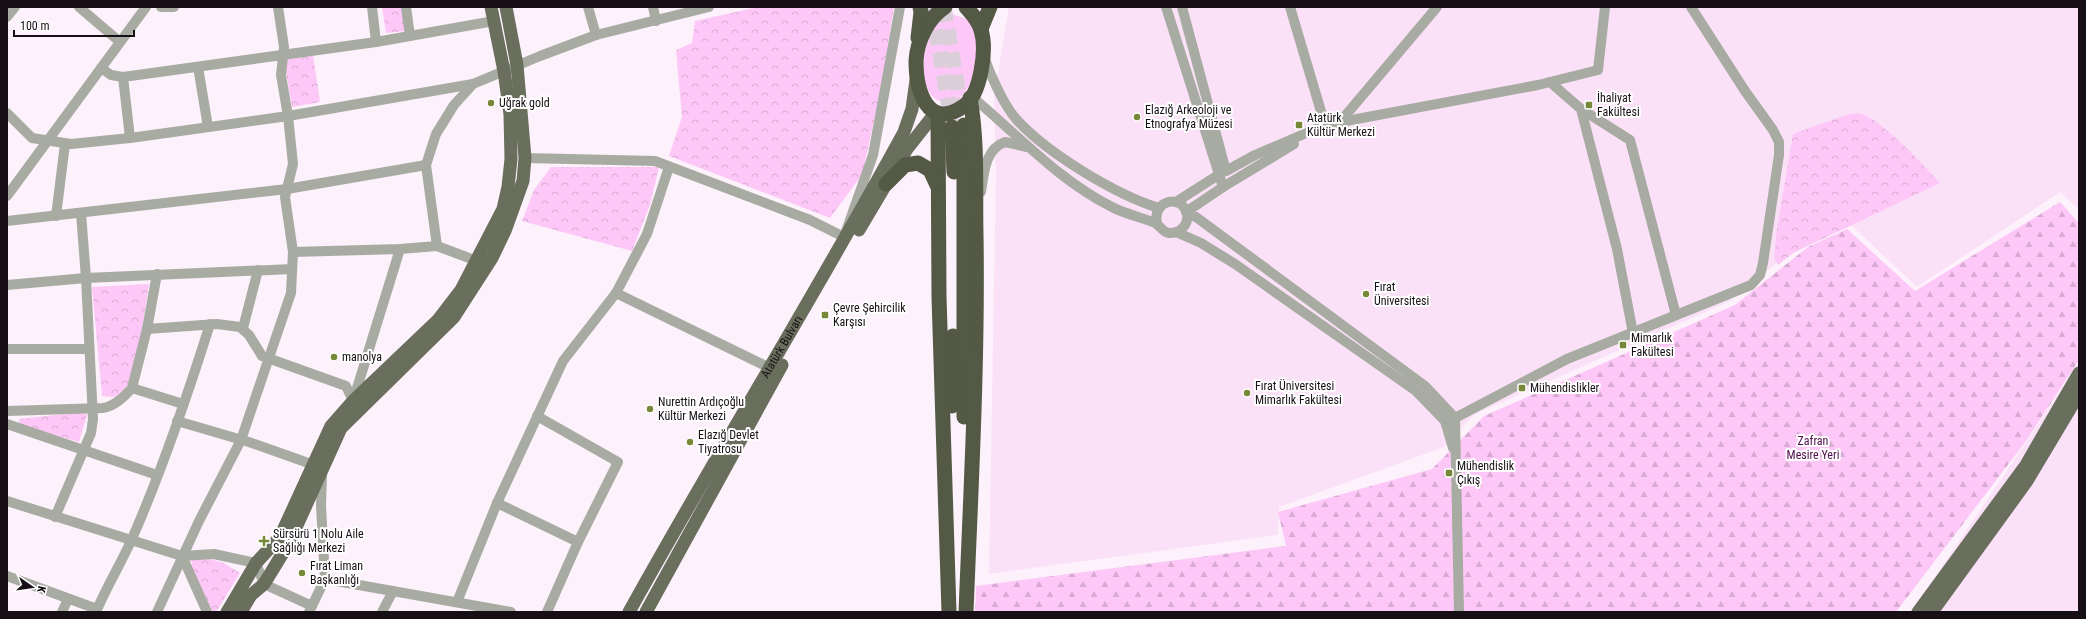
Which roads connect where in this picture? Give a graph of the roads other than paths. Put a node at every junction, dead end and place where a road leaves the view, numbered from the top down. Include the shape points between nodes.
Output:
1 (15, 7) edge
2 (80, 7) edge
3 (146, 7) edge
4 (161, 7) edge
5 (174, 7) edge
6 (278, 7) edge
7 (372, 7) edge
8 (406, 7) edge
9 (491, 7) edge
10 (506, 7) edge
11 (588, 7) edge
12 (653, 7) edge
13 (900, 7) edge
14 (920, 7) edge
15 (945, 7) edge
16 (966, 7) edge
17 (990, 7) edge
18 (1166, 7) edge
19 (1182, 7) edge
20 (1290, 7) edge
21 (1437, 7) edge
22 (1605, 7) edge
23 (1691, 7) edge
24 (704, 8) edge
25 (7, 17) edge
26 (494, 21) junction
27 (656, 21) junction
28 (981, 29) junction
29 (596, 35) junction
30 (410, 36) junction
31 (120, 42) junction
32 (376, 42) junction
33 (916, 52) junction
34 (284, 54) junction
35 (984, 57) junction
36 (517, 65) junction
37 (198, 67) junction
38 (101, 68) junction
39 (504, 71) junction
40 (916, 76) junction
41 (123, 77) junction
42 (1550, 82) junction
43 (473, 84) junction
44 (971, 97) junction
45 (1580, 109) junction
46 (7, 113) edge
47 (937, 113) junction
48 (288, 116) junction
49 (1340, 122) junction
50 (1325, 126) junction
51 (208, 127) junction
52 (130, 138) junction
53 (48, 141) junction
54 (65, 144) junction
55 (1030, 149) junction
56 (525, 158) junction
57 (426, 165) junction
58 (669, 167) junction
59 (1222, 173) junction
60 (886, 184) junction
61 (1227, 185) junction
62 (938, 188) junction
63 (287, 189) junction
64 (7, 196) edge
65 (1176, 202) junction
66 (1159, 208) junction
67 (81, 213) junction
68 (1187, 213) junction
69 (56, 216) junction
70 (7, 221) edge
71 (1157, 223) junction
72 (975, 226) junction
73 (1176, 232) junction
74 (844, 237) junction
75 (437, 246) junction
76 (400, 249) junction
77 (292, 252) junction
78 (477, 261) junction
79 (292, 269) junction
80 (258, 270) junction
81 (157, 274) junction
82 (86, 278) junction
83 (7, 285) edge
84 (616, 293) junction
85 (1676, 314) junction
86 (210, 324) junction
87 (147, 328) junction
88 (243, 328) junction
89 (1633, 332) junction
90 (7, 349) edge
91 (89, 349) junction
92 (269, 358) junction
93 (770, 368) junction
94 (2079, 373) edge
95 (132, 388) junction
96 (2079, 394) edge
97 (353, 401) junction
98 (183, 404) junction
99 (93, 408) junction
100 (7, 411) edge
101 (538, 416) junction
102 (1455, 418) junction
103 (177, 421) junction
104 (7, 424) edge
105 (241, 440) junction
106 (84, 450) junction
107 (1457, 461) junction
108 (318, 469) junction
109 (157, 475) junction
110 (7, 501) edge
111 (497, 503) junction
112 (55, 517) junction
113 (131, 541) junction
114 (578, 542) junction
115 (182, 556) junction
116 (256, 563) junction
117 (8, 578) edge
118 (325, 579) junction
119 (264, 584) junction
120 (393, 591) junction
121 (68, 599) junction
122 (457, 602) junction
123 (310, 609) edge
124 (488, 610) edge
125 (97, 611) edge
126 (62, 612) edge
127 (157, 612) edge
128 (207, 612) edge
129 (227, 612) edge
130 (241, 612) edge
131 (382, 612) edge
132 (511, 612) edge
133 (547, 612) edge
134 (629, 612) edge
135 (646, 612) edge
136 (949, 612) edge
137 (966, 612) edge
138 (1459, 612) edge
139 (1918, 612) edge
140 (1932, 612) edge

1 - 25 street
2 - 31 street
3 - 31 street
4 - 5 street
6 - 34 street
7 - 32 street
8 - 30 street
9 - 26 main road
10 - 36 main road
11 - 29 street
12 - 27 street
13 - 74 street via 873,155
14 - 33 highway
15 - 33 highway via 933,16
16 - 28 highway
17 - 28 highway
18 - 59 street
19 - 59 street
20 - 50 street
21 - 49 street
22 - 42 street via 1598,70
23 - 85 street via 1773,130 1779,142 1779,155 1763,263 1758,279 1751,285
24 - 27 street
26 - 30 street
26 - 39 main road
27 - 29 street
28 - 35 highway
29 - 36 street
30 - 32 street
31 - 38 street
32 - 34 street
33 - 40 highway
34 - 37 street
34 - 48 street via 281,75
35 - 44 highway via 979,80
35 - 66 street via 990,75 1015,118 1044,145 1108,185
36 - 39 street
36 - 56 main road
37 - 41 street
37 - 51 street
38 - 41 street via 111,75
38 - 53 street
39 - 43 street
39 - 78 main road via 510,114 511,159 508,187 502,209
40 - 47 highway via 921,96 928,107
40 - 74 main road, Atatürk Bulvarı via 912,109 904,132
41 - 52 street
42 - 45 street
42 - 49 street
43 - 48 street
43 - 57 street via 454,105 436,134
44 - 47 highway via 965,106 950,114
44 - 55 street
44 - 72 highway via 974,119
45 - 85 street via 1630,140
45 - 89 street via 1615,242
46 - 53 street via 32,138
47 - 60 main road, Atatürk Bulvarı via 907,149
47 - 62 highway
48 - 51 street
48 - 63 street via 293,164
49 - 50 street
50 - 59 street via 1255,155
50 - 61 street
51 - 52 street
52 - 54 street
53 - 54 street
53 - 64 street
54 - 69 street
55 - 71 street via 1048,166 1088,194 1113,208
55 - 72 street via 1005,142 992,150 988,157
56 - 58 street via 655,161
56 - 108 main road via 523,181 516,203 492,258 454,316 341,428
57 - 63 street
57 - 75 street
58 - 74 street via 810,220
58 - 84 street via 647,234
59 - 61 street
59 - 65 street
60 - 62 highway via 904,165 918,163 930,170
60 - 135 main road, Atatürk Bulvarı via 829,279
61 - 68 street
62 - 136 highway
63 - 67 street
63 - 77 street via 285,197
65 - 66 street via 1166,202
65 - 68 street
66 - 71 street via 1156,214
67 - 69 street
67 - 82 street
68 - 73 street via 1184,227
68 - 102 street via 1425,386
69 - 70 street
71 - 73 street via 1164,231
72 - 137 highway via 977,322
73 - 107 street via 1235,264 1416,391 1445,421
74 - 93 main road, Atatürk Bulvarı
75 - 76 street
75 - 78 street
76 - 77 street
76 - 97 street
77 - 79 street
78 - 97 main road via 461,290 438,320
79 - 80 street
79 - 92 street via 291,293
80 - 81 street
80 - 88 street
81 - 82 street
81 - 87 street
82 - 83 street
82 - 91 street
84 - 93 street
84 - 101 street via 563,362
85 - 89 street
86 - 87 street
86 - 88 street
86 - 98 street
87 - 95 street
88 - 92 street via 262,356
89 - 102 street via 1567,360
90 - 91 street
91 - 99 street
92 - 97 street via 346,386
92 - 105 street
93 - 134 main road, Atatürk Bulvarı
94 - 139 main road via 2026,465
95 - 98 street
95 - 99 street via 109,407
96 - 140 main road via 2027,481
97 - 108 main road via 326,434
98 - 103 street
99 - 100 street
99 - 106 street via 91,433
101 - 111 street
101 - 114 street via 618,462
102 - 107 street
103 - 105 street
103 - 109 street
104 - 106 street
105 - 108 street
105 - 115 street
106 - 109 street
106 - 112 street
107 - 138 street
108 - 116 main road via 280,537
108 - 118 street
108 - 119 main road via 289,543
109 - 113 street
110 - 112 street
111 - 114 street
111 - 122 street
112 - 113 street
113 - 115 street
113 - 125 street
114 - 133 street
115 - 116 street via 214,554
115 - 127 street
115 - 128 street
116 - 119 street
116 - 129 main road
117 - 121 street
118 - 120 street
118 - 123 street
119 - 123 street
119 - 130 main road via 251,595
120 - 122 street
120 - 131 street
121 - 125 street
121 - 126 street
122 - 124 street
124 - 132 street
136 - 137 highway via 958,126

